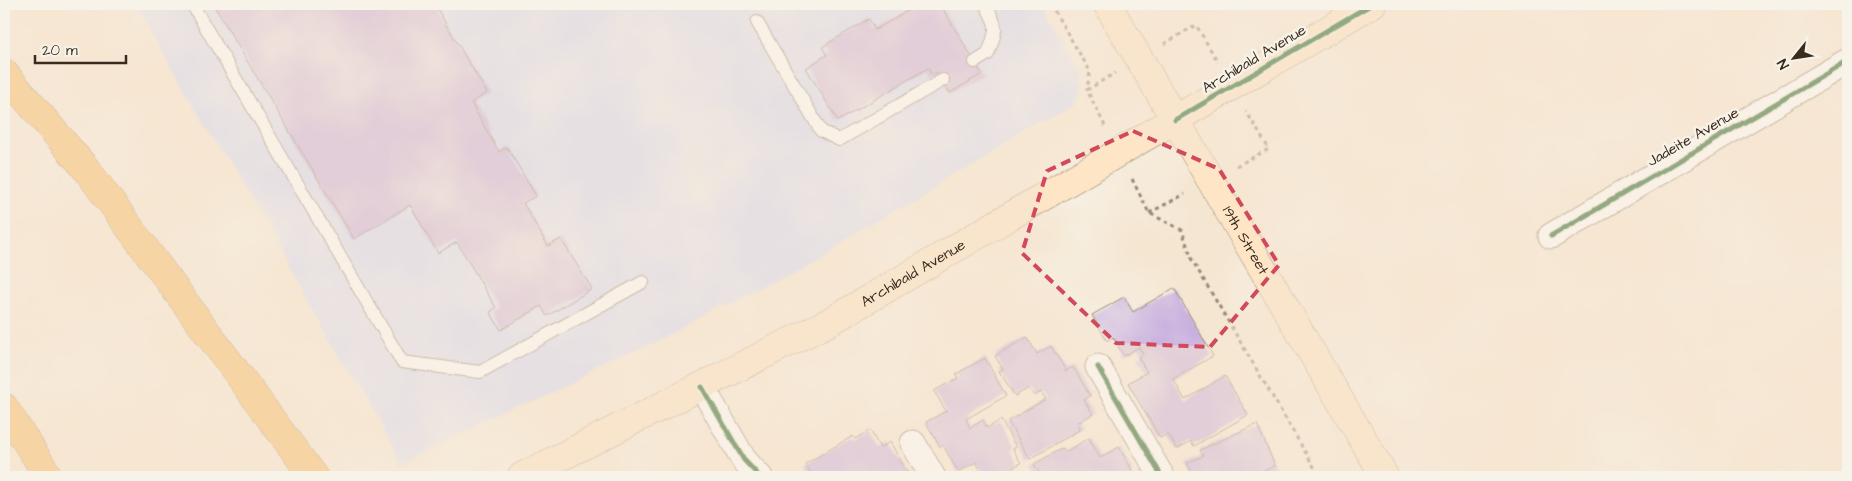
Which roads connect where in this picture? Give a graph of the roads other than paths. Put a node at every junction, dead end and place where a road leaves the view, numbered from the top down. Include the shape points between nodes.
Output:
1 (192, 4) edge
2 (985, 4) edge
3 (1107, 4) edge
4 (1372, 4) edge
5 (757, 22) dead end
6 (1848, 61) edge
7 (975, 62) dead end
8 (4, 73) edge
9 (943, 80) dead end
10 (1175, 120) junction
11 (1551, 236) dead end
12 (643, 282) dead end
13 (1098, 367) dead end
14 (702, 387) junction
15 (4, 407) edge
16 (913, 443) dead end
17 (49, 477) edge
18 (314, 477) edge
19 (521, 477) edge
20 (760, 477) edge
21 (933, 477) edge
22 (1162, 477) edge
23 (1385, 477) edge

1 - 12 lane via 402,362 480,372
2 - 7 lane via 996,30 988,54
3 - 10 main road, 19th Street
4 - 10 main road, Archibald Avenue
5 - 9 lane via 821,131 839,140
6 - 11 street, Jadeite Avenue
8 - 18 highway via 87,170
10 - 14 main road, Archibald Avenue via 831,321
10 - 23 main road, 19th Street
13 - 22 street
14 - 19 main road, Archibald Avenue
14 - 20 street via 744,460
15 - 17 highway
16 - 21 street

